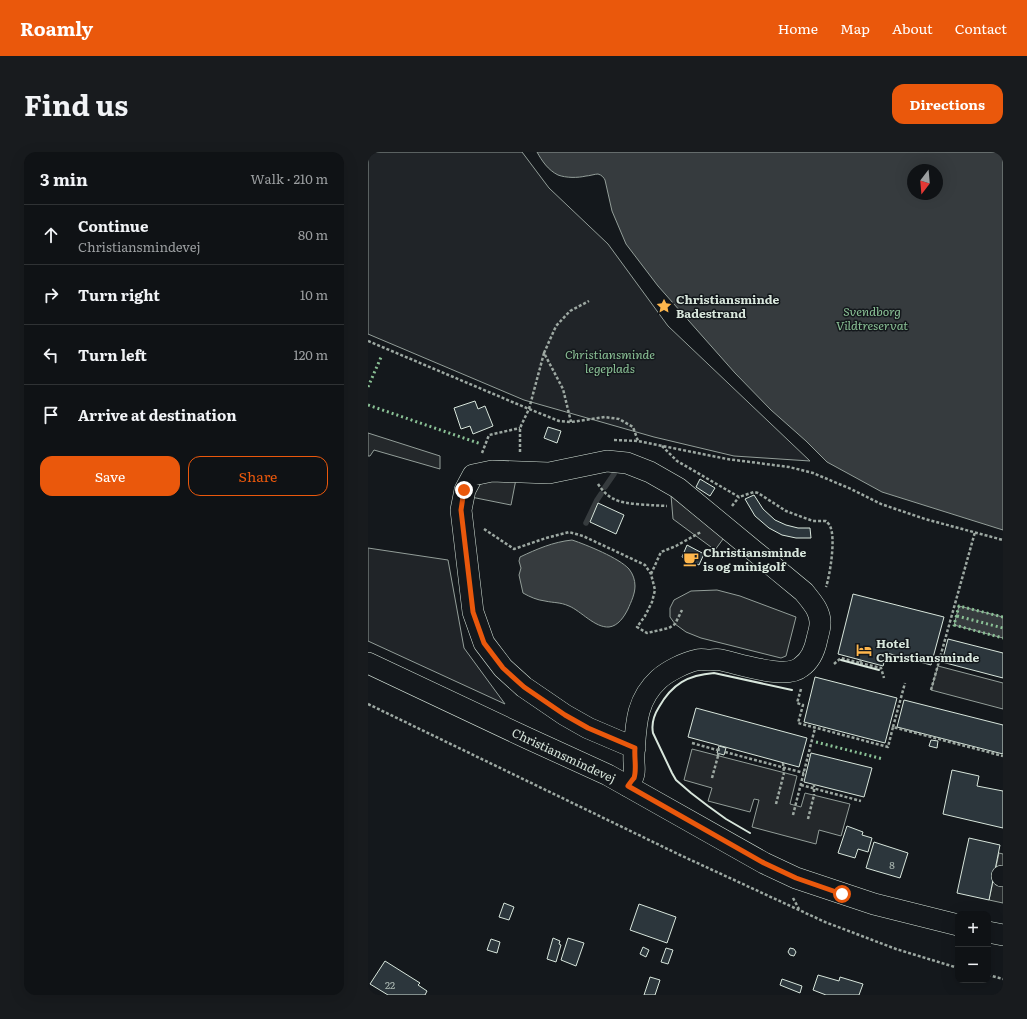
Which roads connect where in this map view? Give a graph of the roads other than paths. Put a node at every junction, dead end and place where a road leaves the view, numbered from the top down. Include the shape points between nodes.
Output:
1 (368, 663) edge
2 (635, 748) junction
3 (628, 786) junction
4 (955, 924) edge
5 (991, 933) edge
6 (1003, 935) edge

1 - 3 street, Christiansmindevej
2 - 2 street via 638,714 644,698 651,687 675,668 698,660 719,660 775,672 789,672 801,668 816,646 820,622 815,605 804,592 678,488 650,472 627,463 607,461 549,473 492,471 473,476 464,490 461,510 473,612 484,643 503,668 524,687 588,728
2 - 3 street via 634,778
3 - 4 street, Christiansmindevej via 764,863 796,878 874,904
5 - 6 street

